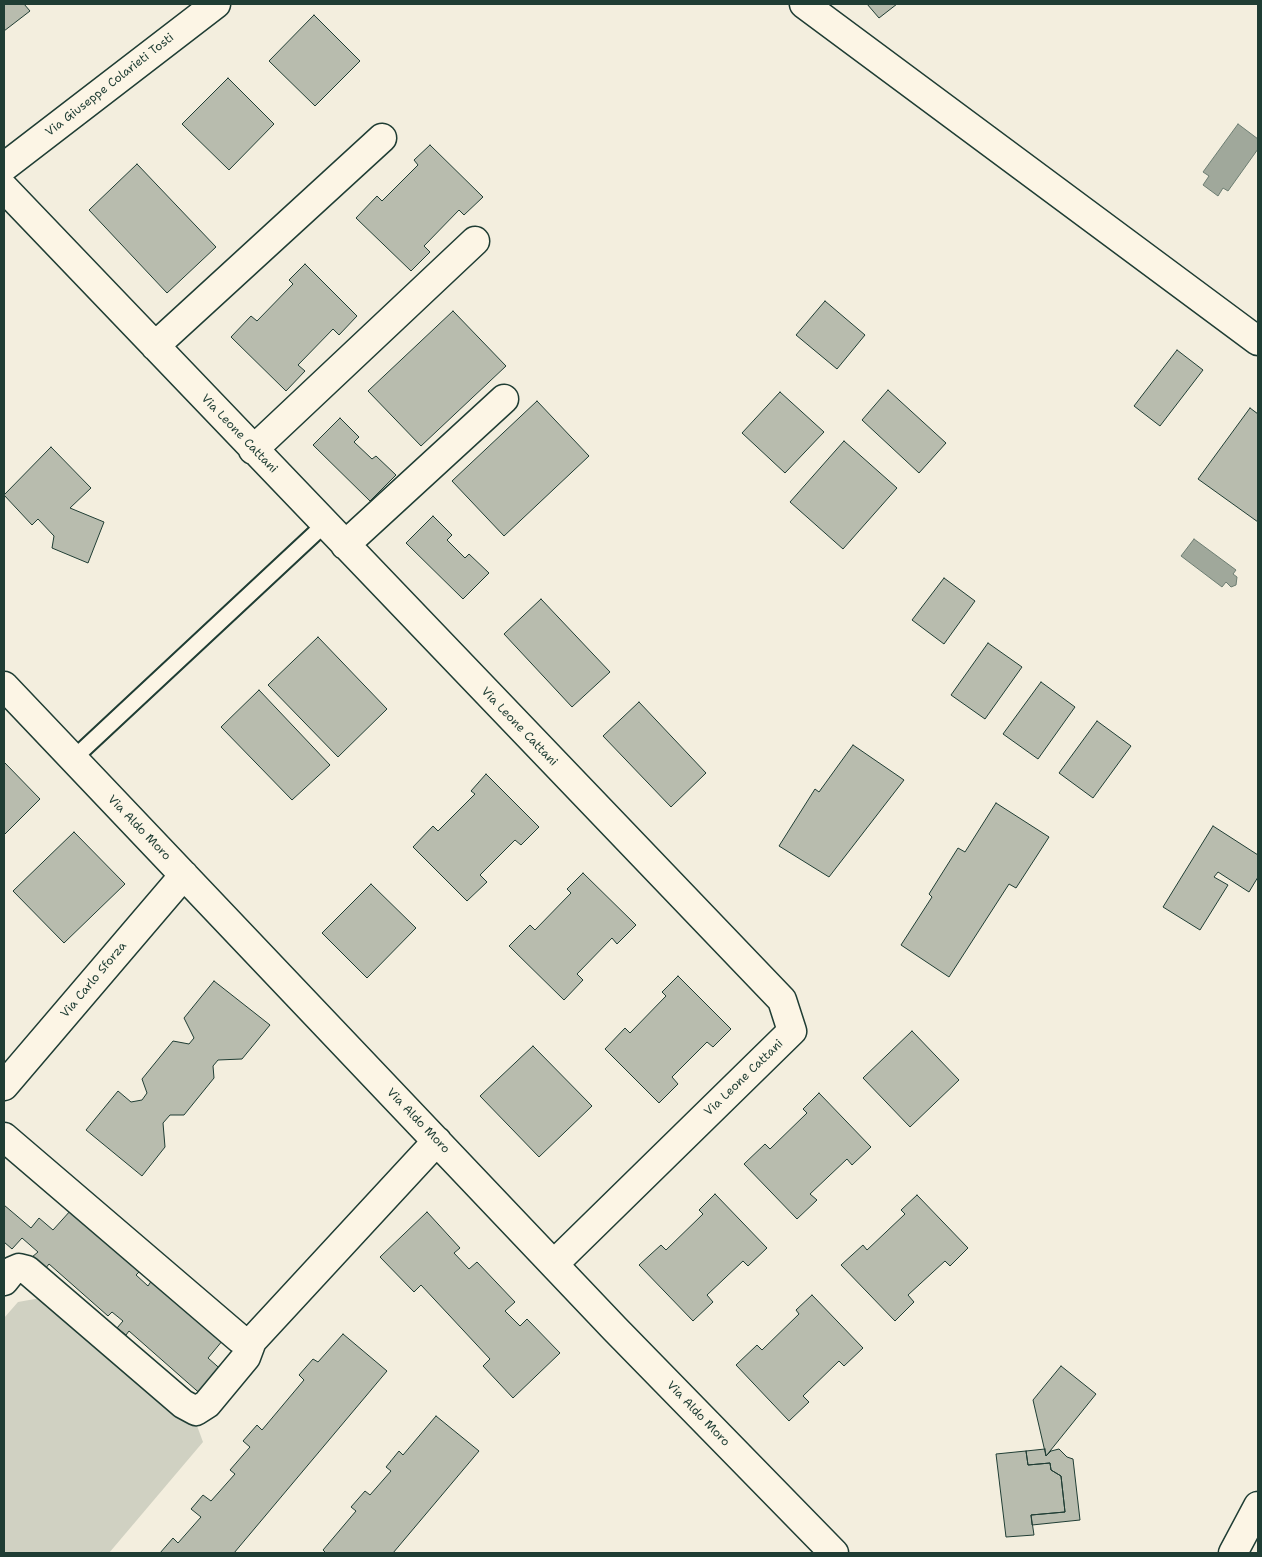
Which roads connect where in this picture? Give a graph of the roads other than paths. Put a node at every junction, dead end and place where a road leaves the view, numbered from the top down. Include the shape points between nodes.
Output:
1 (216, 4) edge
2 (804, 4) edge
3 (382, 138) dead end
4 (4, 167) edge
5 (4, 188) edge
6 (476, 241) dead end
7 (1258, 342) edge
8 (155, 346) junction
9 (504, 399) dead end
10 (253, 450) junction
11 (325, 524) junction
12 (345, 546) junction
13 (4, 686) edge
14 (73, 759) junction
15 (184, 875) junction
16 (4, 1086) edge
17 (4, 1137) edge
18 (437, 1141) junction
19 (554, 1264) junction
20 (4, 1281) edge
21 (252, 1341) junction
22 (1258, 1506) edge
23 (834, 1553) edge
24 (1233, 1553) edge

1 - 4 street, Via Giuseppe Colarieti Tosti
2 - 7 street
3 - 8 street
5 - 8 street, Via Leone Cattani
6 - 10 street
8 - 10 street, Via Leone Cattani
9 - 12 street
10 - 11 street, Via Leone Cattani
11 - 12 street, Via Leone Cattani
11 - 14 lane
12 - 19 street, Via Leone Cattani via 782,1000 792,1031
13 - 14 street, Via Aldo Moro
14 - 15 street, Via Aldo Moro
15 - 16 street, Via Carlo Sforza
15 - 18 street, Via Aldo Moro
17 - 21 street via 240,1339
18 - 19 street, Via Aldo Moro
18 - 21 street
19 - 23 street, Via Aldo Moro
20 - 21 street via 12,1271 19,1268 27,1270 183,1404 196,1411 207,1404 246,1357
22 - 24 street

